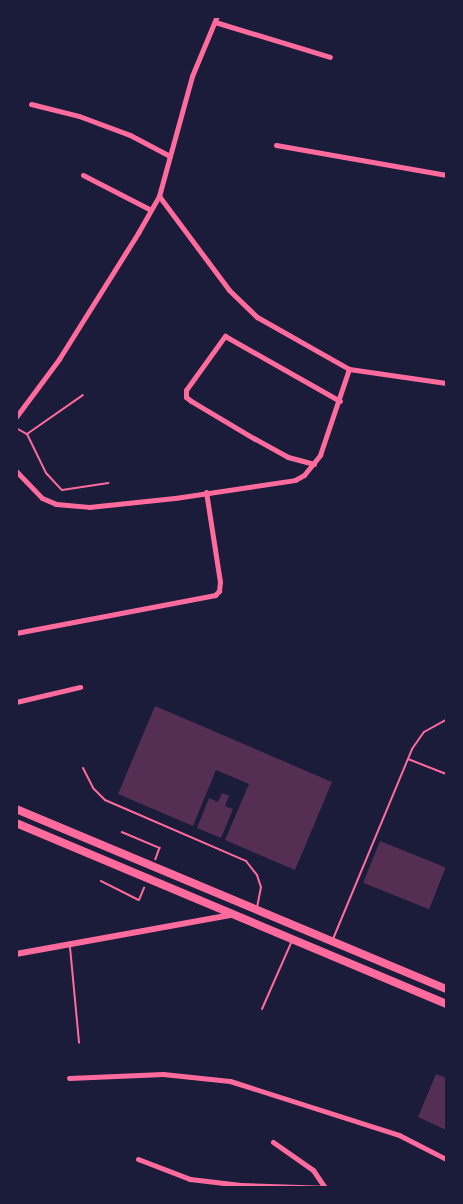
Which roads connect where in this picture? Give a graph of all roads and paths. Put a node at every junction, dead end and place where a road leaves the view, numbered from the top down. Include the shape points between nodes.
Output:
1 (216, 19) edge
2 (330, 57) dead end
3 (31, 104) dead end
4 (276, 145) dead end
5 (170, 156) junction
6 (83, 175) dead end
7 (447, 175) edge
8 (159, 196) junction
9 (152, 210) junction
10 (349, 369) junction
11 (447, 383) edge
12 (83, 395) dead end
13 (340, 401) junction
14 (16, 417) edge
15 (16, 428) edge
16 (27, 434) junction
17 (314, 464) junction
18 (16, 471) edge
19 (108, 483) dead end
20 (206, 492) junction
21 (16, 633) edge
22 (80, 687) dead end
23 (16, 702) edge
24 (447, 720) edge
25 (408, 759) junction
26 (82, 768) dead end
27 (447, 774) edge
28 (16, 810) edge
29 (16, 823) edge
30 (257, 910) junction
31 (233, 914) junction
32 (292, 940) junction
33 (332, 941) junction
34 (69, 944) junction
35 (16, 954) edge
36 (447, 989) edge
37 (447, 1004) edge
38 (262, 1010) dead end
39 (79, 1043) dead end
40 (69, 1078) dead end
41 (273, 1142) dead end
42 (138, 1159) dead end
43 (447, 1159) edge
44 (325, 1187) edge
45 (331, 1188) edge

1 - 2 street
1 - 5 street via 192,76
3 - 5 street via 130,135
4 - 7 street
5 - 8 street
6 - 9 street
8 - 9 street
8 - 10 street via 243,305 285,335
9 - 14 street via 59,359
10 - 11 street
10 - 13 street
12 - 16 lane
13 - 17 street
13 - 17 street via 225,336 186,390 191,401 255,439
15 - 16 lane
16 - 19 lane via 46,473 62,490
17 - 20 street via 295,480
18 - 20 street via 42,498 56,504 113,506
20 - 21 street via 220,582 215,595
22 - 23 street
24 - 25 lane via 424,732
25 - 27 lane
25 - 33 lane
26 - 30 lane via 105,801 246,861 261,887
28 - 30 main road
29 - 31 main road
30 - 33 main road
31 - 32 main road
31 - 34 street
32 - 37 main road
32 - 38 lane
33 - 36 main road
34 - 35 street
34 - 39 lane
40 - 43 street via 163,1074 230,1081 399,1135
41 - 44 street via 313,1170
42 - 44 street via 190,1179
44 - 45 street

